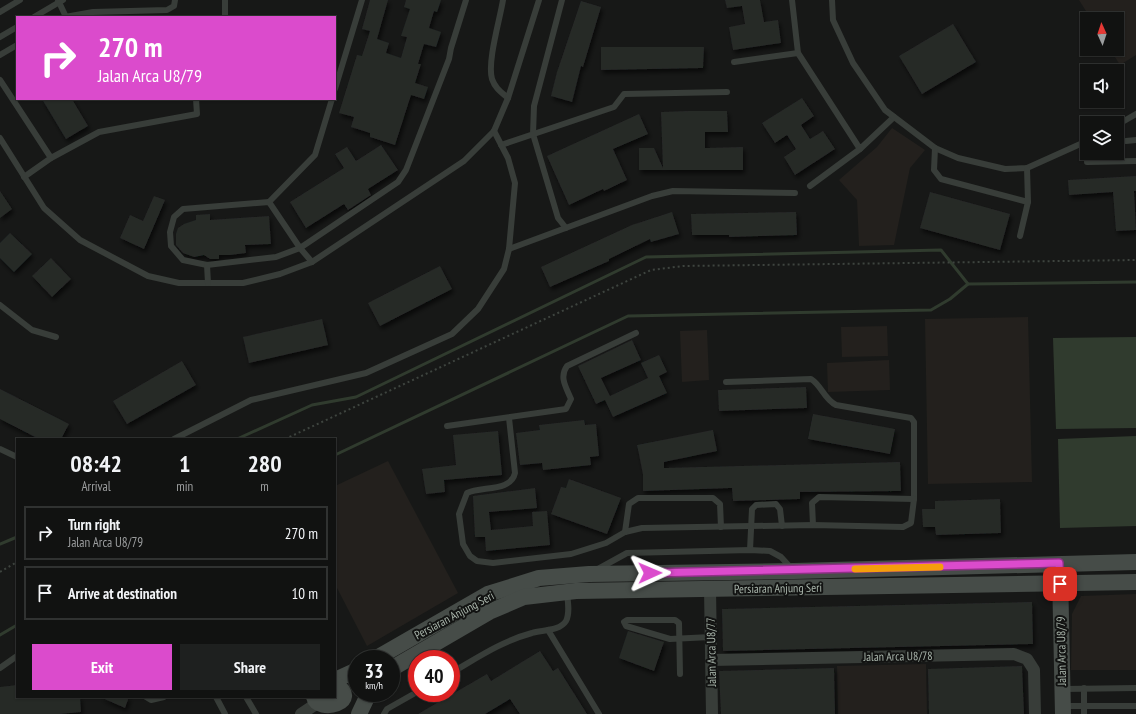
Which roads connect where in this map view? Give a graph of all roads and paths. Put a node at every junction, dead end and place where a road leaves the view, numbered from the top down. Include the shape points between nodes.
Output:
1 (20, 0) edge
2 (175, 0) edge
3 (225, 0) edge
4 (362, 0) edge
5 (466, 0) edge
6 (503, 0) edge
7 (539, 0) edge
8 (562, 0) edge
9 (792, 0) edge
10 (832, 0) edge
11 (60, 1) edge
12 (0, 12) edge
13 (36, 16) edge
14 (66, 16) edge
15 (71, 16) edge
16 (225, 16) edge
17 (16, 28) edge
18 (0, 37) edge
19 (16, 47) edge
20 (798, 53) junction
21 (0, 56) edge
22 (734, 62) dead end
23 (0, 80) edge
24 (336, 86) edge
25 (727, 92) dead end
26 (508, 98) junction
27 (196, 100) edge
28 (332, 100) edge
29 (1136, 114) edge
30 (894, 117) junction
31 (1124, 121) edge
32 (494, 131) junction
33 (533, 134) junction
34 (0, 138) edge
35 (1136, 140) edge
36 (1126, 141) dead end
37 (1080, 144) edge
38 (501, 145) junction
39 (935, 148) junction
40 (860, 149) junction
41 (51, 158) junction
42 (1136, 161) edge
43 (1087, 162) dead end
44 (1027, 168) junction
45 (24, 177) junction
46 (810, 186) dead end
47 (795, 193) dead end
48 (269, 202) junction
49 (1028, 202) junction
50 (566, 228) junction
51 (1020, 236) dead end
52 (300, 248) junction
53 (509, 249) junction
54 (1136, 260) edge
55 (312, 262) junction
56 (207, 265) junction
57 (208, 283) junction
58 (0, 305) edge
59 (636, 333) dead end
60 (56, 337) dead end
61 (726, 382) dead end
62 (509, 418) junction
63 (447, 426) dead end
64 (176, 438) edge
65 (287, 438) edge
66 (0, 449) edge
67 (16, 457) edge
68 (914, 498) junction
69 (813, 525) junction
70 (751, 526) junction
71 (782, 526) junction
72 (721, 527) junction
73 (626, 532) junction
74 (750, 550) junction
75 (1136, 562) edge
76 (16, 563) edge
77 (1059, 563) junction
78 (794, 571) junction
79 (0, 572) edge
80 (589, 574) junction
81 (1136, 582) edge
82 (1060, 584) junction
83 (710, 589) junction
84 (567, 592) junction
85 (548, 630) junction
86 (711, 637) junction
87 (680, 638) junction
88 (391, 650) edge
89 (16, 657) edge
90 (711, 660) junction
91 (400, 664) edge
92 (460, 667) edge
93 (0, 668) edge
94 (348, 674) edge
95 (680, 674) dead end
96 (336, 680) edge
97 (336, 684) edge
98 (1084, 688) junction
99 (1136, 688) edge
100 (1062, 689) junction
101 (408, 697) edge
102 (148, 698) edge
103 (160, 698) edge
104 (217, 698) edge
105 (247, 698) edge
106 (348, 698) edge
107 (315, 701) edge
108 (365, 702) edge
109 (1084, 706) junction
110 (1136, 706) edge
111 (338, 708) edge
112 (1062, 710) edge
113 (225, 714) edge
114 (256, 714) edge
115 (301, 714) edge
116 (359, 714) edge
117 (384, 714) edge
118 (600, 714) edge
119 (712, 714) edge
120 (1035, 714) edge
121 (1084, 714) edge

1 - 12 lane
2 - 15 lane via 174,6 167,10 93,12
3 - 16 lane
4 - 24 lane
5 - 52 lane via 450,59 406,170 398,182
6 - 26 lane via 491,74 498,90
7 - 26 lane
8 - 33 lane via 534,106
9 - 20 lane
10 - 30 lane via 833,20 853,63 885,110
11 - 13 lane
11 - 14 lane
17 - 18 lane
19 - 21 lane
20 - 22 lane
20 - 40 lane
23 - 41 lane
25 - 33 lane via 624,94 614,107
26 - 32 lane
27 - 41 lane via 197,114 98,132
28 - 48 lane via 315,155
29 - 31 lane
30 - 39 lane
30 - 40 lane
32 - 38 lane
32 - 55 lane via 464,161
33 - 38 lane
33 - 50 lane via 558,218
34 - 45 lane
35 - 36 lane
37 - 44 lane
38 - 53 lane via 508,158 515,183
39 - 44 lane via 958,158 1005,168
39 - 49 lane via 934,170 942,179
40 - 46 lane
41 - 45 lane
42 - 43 lane
44 - 49 lane
45 - 57 lane via 44,208 80,240 148,276 179,283
47 - 50 lane via 673,192 652,196
48 - 52 lane
48 - 56 lane via 183,209 174,217 170,232 171,246 183,260
49 - 51 lane
50 - 53 lane
52 - 55 lane
52 - 56 lane via 276,258
53 - 64 lane via 504,269 478,310 452,334 366,373 252,400
54 - 65 path via 684,266 651,270
55 - 57 lane via 280,274 243,283
56 - 57 lane
58 - 60 lane via 32,330
59 - 62 lane via 567,366 562,376 571,399 566,409
61 - 68 lane via 811,379 818,383 829,401 836,405 911,418 914,422
62 - 63 lane
62 - 73 lane via 515,473 513,479 507,485 467,493 461,506 459,514 463,544 470,556 477,561 493,562 571,554 606,543
66 - 67 lane
68 - 69 lane via 911,523 903,527
68 - 69 lane via 819,497 812,503
69 - 71 lane
70 - 71 lane
70 - 71 lane via 752,509 756,505 776,504 780,509
70 - 72 lane
70 - 74 lane
72 - 73 lane via 642,528
72 - 73 lane via 720,504 713,498 638,498 629,504
74 - 78 lane via 770,551 781,557
74 - 80 lane via 627,553
75 - 77 street, Persiaran Anjung Seri
76 - 79 path
77 - 78 street, Persiaran Anjung Seri
77 - 82 street, Jalan Arca U8/79
78 - 80 street, Persiaran Anjung Seri
80 - 88 street, Persiaran Anjung Seri via 539,578 488,594
81 - 82 street, Persiaran Anjung Seri
82 - 83 street, Persiaran Anjung Seri
82 - 100 street, Jalan Arca U8/79
83 - 84 street, Persiaran Anjung Seri
83 - 86 street, Jalan Arca U8/77
84 - 85 lane via 566,622 560,627
84 - 91 street, Persiaran Anjung Seri via 524,597 489,612
85 - 92 lane via 498,645
85 - 118 lane
86 - 87 lane
86 - 90 street, Jalan Arca U8/77
87 - 87 lane via 670,639 626,626 624,622 675,620 679,623
87 - 95 lane
89 - 93 lane
90 - 119 street, Jalan Arca U8/77
90 - 120 street, Jalan Arca U8/78 via 1014,654 1027,659 1034,670
94 - 96 street
97 - 111 street via 341,687
98 - 99 lane
98 - 100 lane
98 - 109 lane
100 - 112 street, Jalan Arca U8/79
101 - 117 lane
102 - 103 lane
104 - 113 lane
105 - 114 lane
106 - 111 street
107 - 111 street via 324,711
107 - 115 street
108 - 116 street
109 - 110 lane
109 - 112 lane
109 - 121 lane

